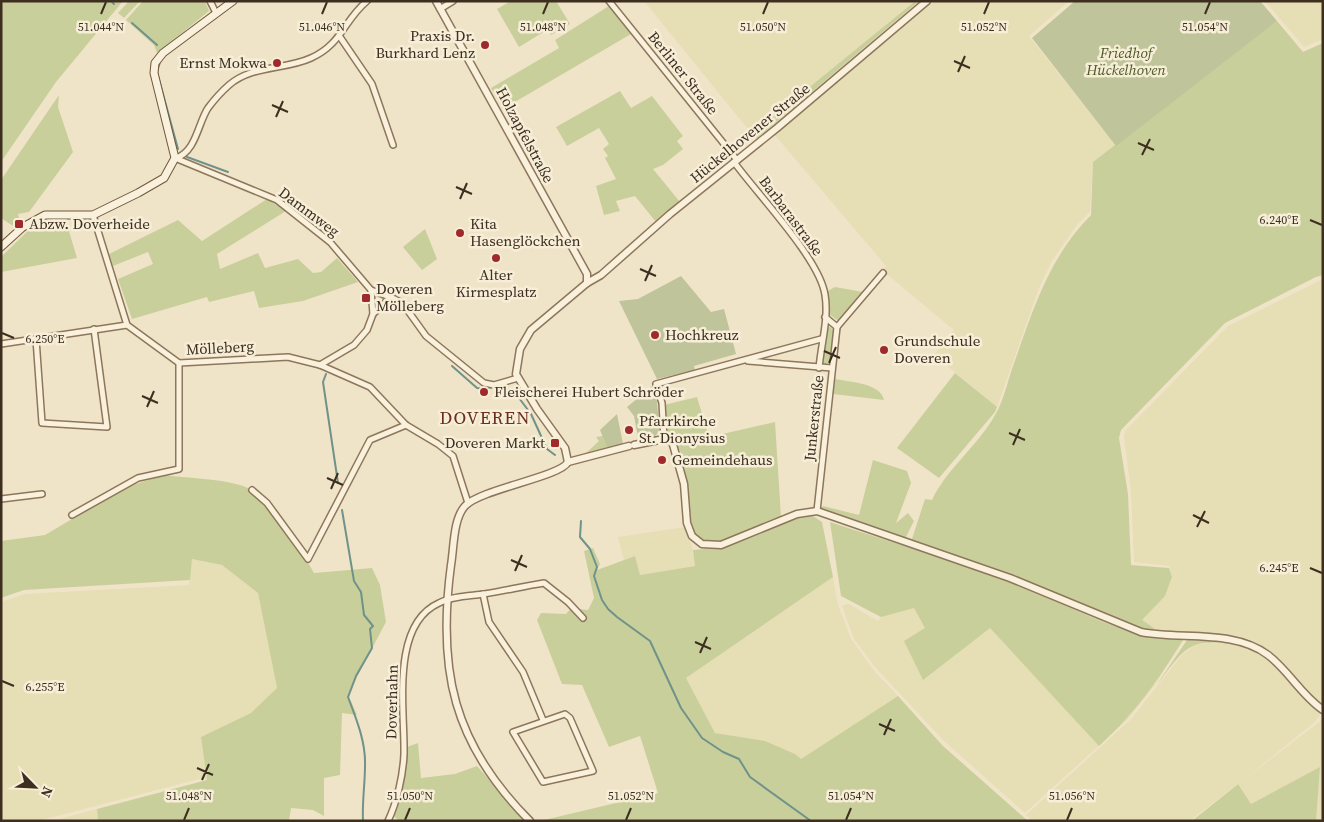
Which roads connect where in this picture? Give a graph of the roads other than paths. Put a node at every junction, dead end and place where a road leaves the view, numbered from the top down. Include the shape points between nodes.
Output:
1 (210, 1) edge
2 (233, 1) edge
3 (367, 1) edge
4 (436, 1) edge
5 (453, 1) edge
6 (609, 1) edge
7 (927, 1) edge
8 (440, 9) junction
9 (216, 13) junction
10 (340, 37) junction
11 (393, 145) dead end
12 (178, 157) junction
13 (735, 161) junction
14 (92, 215) junction
15 (1, 248) edge
16 (883, 272) dead end
17 (587, 283) junction
18 (370, 290) junction
19 (391, 297) junction
20 (373, 314) junction
21 (825, 317) junction
22 (127, 325) junction
23 (837, 327) junction
24 (94, 329) junction
25 (36, 339) junction
26 (821, 339) junction
27 (1, 344) edge
28 (745, 360) junction
29 (179, 363) junction
30 (320, 365) junction
31 (818, 368) junction
32 (832, 368) junction
33 (518, 378) junction
34 (406, 425) junction
35 (664, 438) junction
36 (568, 462) junction
37 (252, 490) dead end
38 (42, 494) dead end
39 (1, 499) edge
40 (468, 504) junction
41 (817, 511) junction
42 (72, 515) dead end
43 (483, 594) junction
44 (446, 600) junction
45 (583, 618) dead end
46 (1323, 710) edge
47 (543, 720) junction
48 (388, 821) edge
49 (530, 821) edge

1 - 9 street
2 - 9 main road
3 - 10 street
4 - 8 street, Holzapfelstraße
5 - 8 street
6 - 13 street, Berliner Straße
7 - 13 street, Hückelhovener Straße
8 - 17 street, Holzapfelstraße via 587,274
9 - 12 main road via 158,60 154,73
10 - 11 street via 372,84
10 - 12 street via 310,58 260,70 230,84 207,109 193,141
12 - 14 main road via 158,182
12 - 18 street, Dammweg via 277,200 330,242
13 - 17 street, Hückelhovener Straße via 601,275
13 - 21 street, Barbarastraße via 820,277 826,295
14 - 15 main road via 45,215 28,224
14 - 22 street
16 - 23 street
17 - 33 street, Hückelhovener Straße via 531,330 520,349 516,368
18 - 19 street
18 - 20 street
19 - 20 street
19 - 33 street via 403,304 426,336 484,383 494,385
20 - 30 street via 367,330 354,344
21 - 23 street
21 - 26 street, Barbarastraße
22 - 24 street
22 - 29 street, Mölleberg
23 - 32 street, Junkerstraße
24 - 25 street
24 - 25 street via 107,427 42,423
25 - 27 street
26 - 28 street
26 - 31 street, Barbarastraße
28 - 31 street
28 - 35 street via 656,384 662,403
29 - 30 street, Mölleberg via 288,357
29 - 42 street via 179,469 138,478
30 - 34 street, Mölleberg via 370,387
31 - 32 street
32 - 41 street, Junkerstraße
33 - 36 street via 565,448
34 - 37 street via 370,440 308,559 267,503
34 - 40 street, Mölleberg via 453,456
35 - 36 street
35 - 41 street via 672,441 678,455 687,523 692,536 702,544 721,545 797,514
36 - 40 street via 551,472
38 - 39 street
40 - 44 street via 459,515
41 - 46 street via 1010,578 1140,632 1247,643 1268,655 1302,693
43 - 44 street
43 - 45 street via 544,583
43 - 47 street via 489,622 523,672
44 - 48 street, Doverhahn via 426,611 409,637 403,715 404,756
44 - 49 street via 449,673 463,722 473,746 500,790
47 - 47 street via 513,732 543,782 592,771 570,718 565,714

